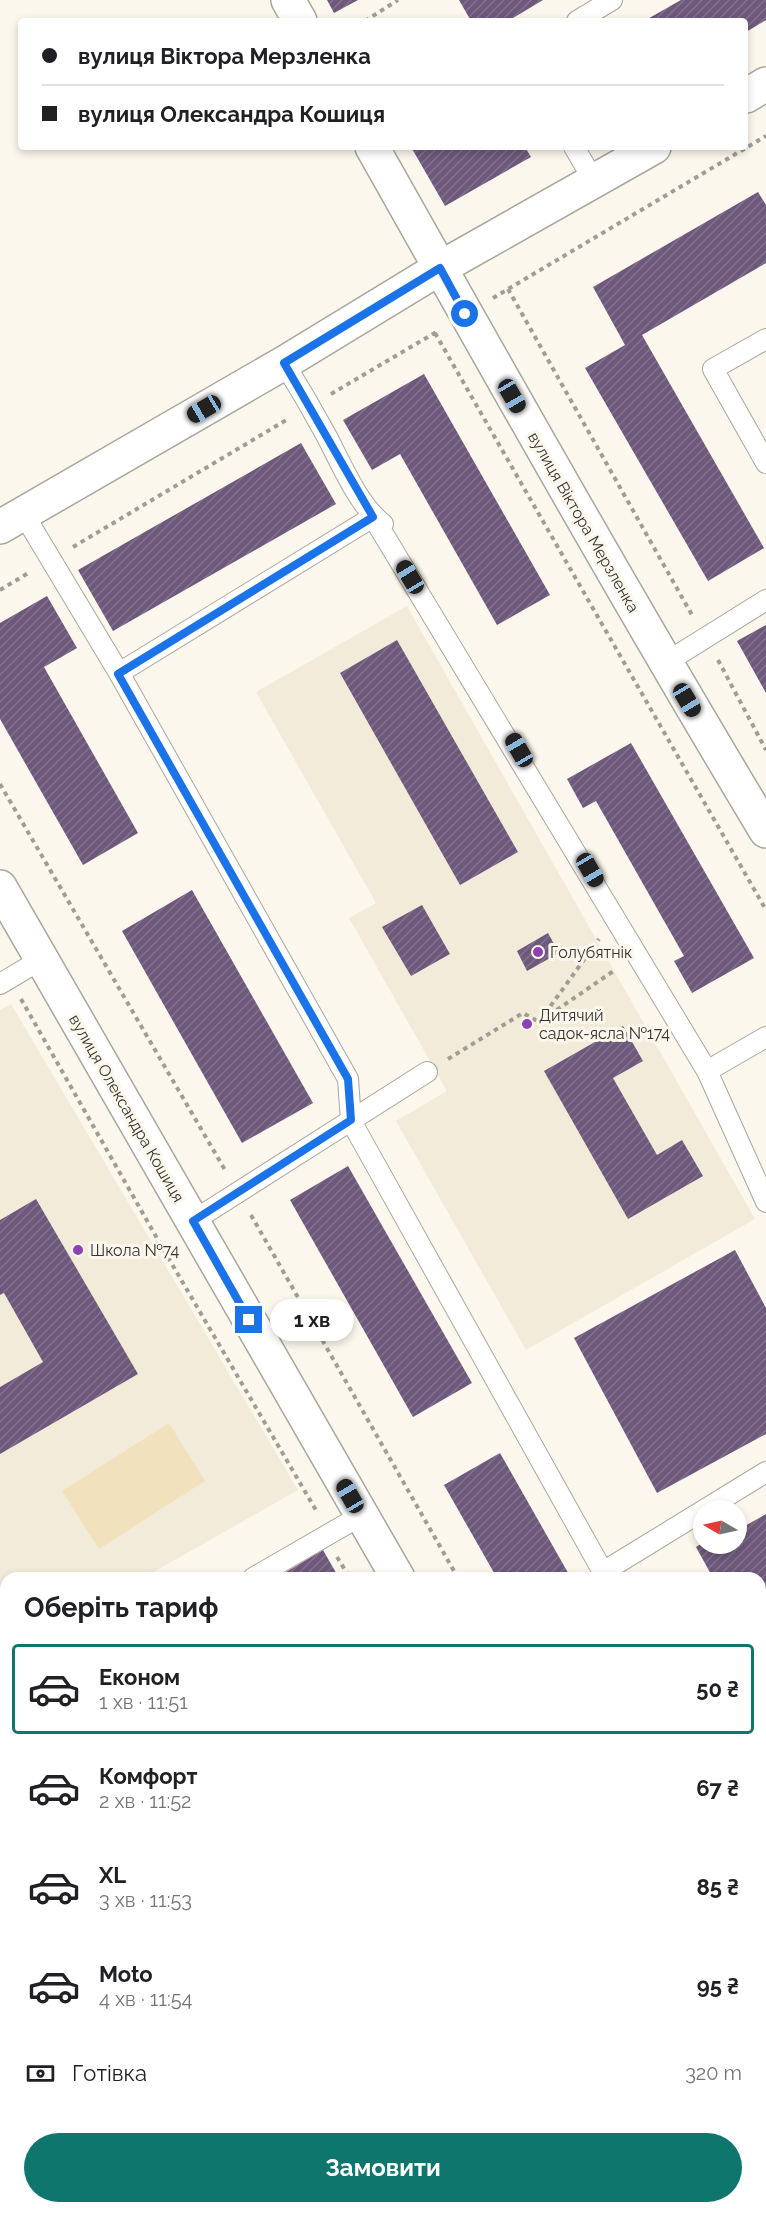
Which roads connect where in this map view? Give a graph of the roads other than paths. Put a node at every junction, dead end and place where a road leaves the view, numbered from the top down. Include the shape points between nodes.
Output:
1 (288, 0) edge
2 (612, 0) edge
3 (298, 18) edge
4 (582, 18) edge
5 (766, 84) edge
6 (748, 95) edge
7 (374, 150) edge
8 (576, 150) edge
9 (649, 150) edge
10 (594, 181) junction
11 (440, 268) junction
12 (766, 339) edge
13 (284, 363) junction
14 (766, 463) edge
15 (373, 517) junction
16 (12, 520) edge
17 (766, 600) edge
18 (665, 663) junction
19 (118, 674) junction
20 (766, 831) edge
21 (0, 887) edge
22 (42, 959) junction
23 (5, 981) edge
24 (766, 1037) edge
25 (707, 1071) junction
26 (427, 1072) road end
27 (351, 1120) junction
28 (766, 1174) edge
29 (766, 1202) edge
30 (193, 1221) junction
31 (766, 1472) edge
32 (362, 1515) junction
33 (262, 1572) edge
34 (395, 1572) edge

1 - 3 street
2 - 4 lane
5 - 6 street
7 - 11 street, вулиця Віктора Мерзленка
8 - 10 lane
9 - 10 street
10 - 11 street
11 - 13 street
11 - 18 street, вулиця Віктора Мерзленка
12 - 14 lane via 713,369
13 - 15 lane
13 - 16 street
15 - 19 lane
15 - 25 lane
15 - 25 lane via 391,530
16 - 19 lane via 50,560
17 - 18 lane
18 - 20 street, вулиця Віктора Мерзленка
19 - 27 lane via 348,1079
21 - 22 street, вулиця Олександра Кошиця
22 - 23 lane
22 - 30 street, вулиця Олександра Кошиця
24 - 25 lane
25 - 28 lane
25 - 29 lane
26 - 27 lane
27 - 30 lane
27 - 31 lane via 603,1572
30 - 32 street, вулиця Олександра Кошиця
32 - 33 lane
32 - 34 street, вулиця Олександра Кошиця

